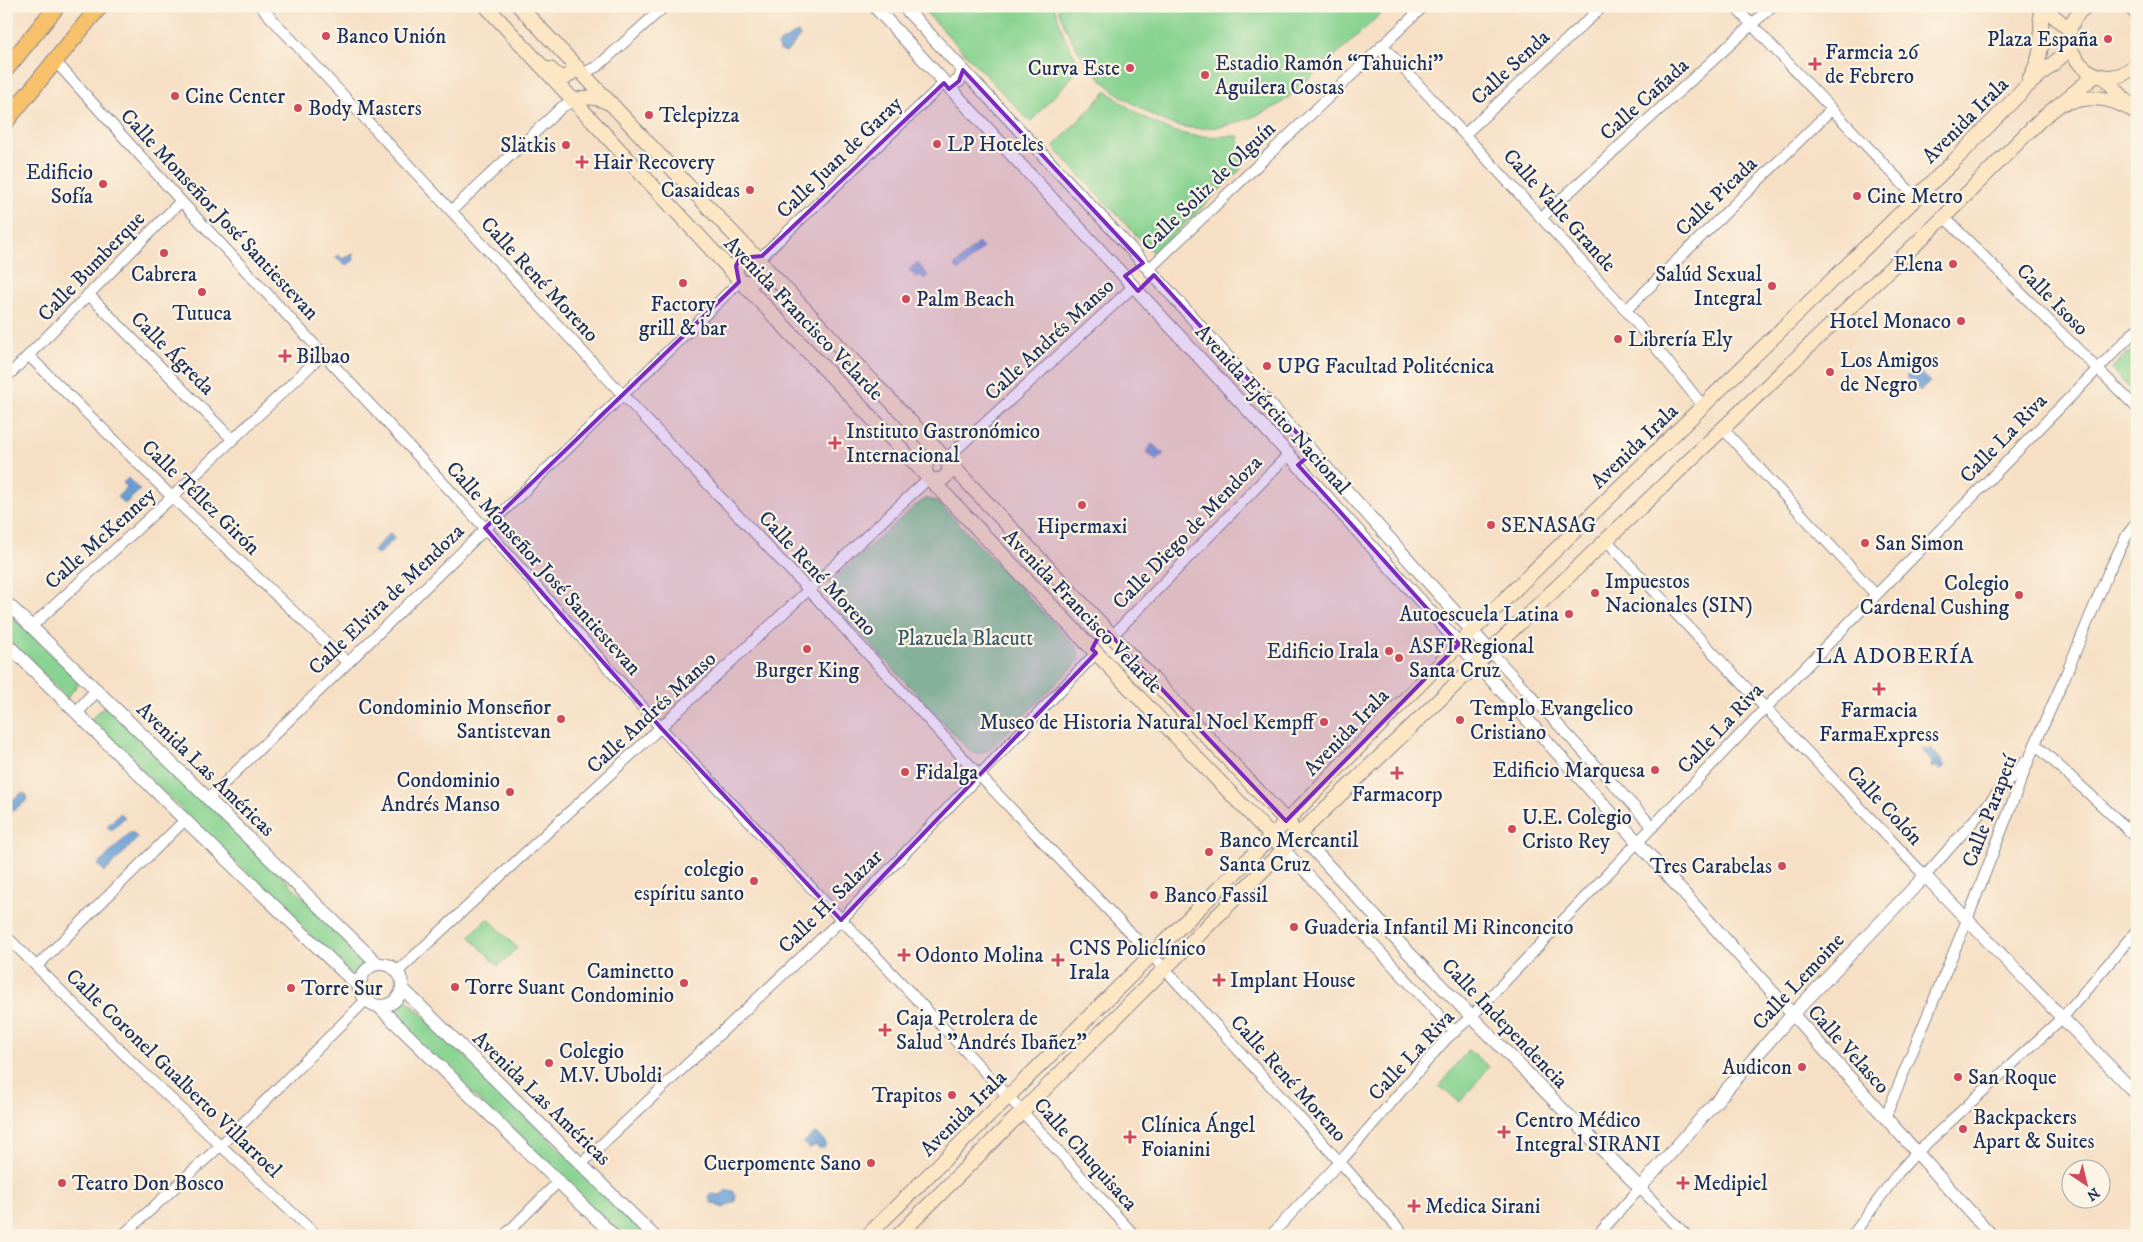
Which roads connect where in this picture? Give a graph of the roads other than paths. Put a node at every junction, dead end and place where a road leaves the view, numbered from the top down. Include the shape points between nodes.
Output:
1 (57, 6) edge
2 (100, 6) edge
3 (260, 6) edge
4 (486, 6) edge
5 (519, 6) edge
6 (665, 6) edge
7 (874, 6) edge
8 (903, 6) edge
9 (1424, 6) edge
10 (1603, 6) edge
11 (1734, 6) edge
12 (1772, 6) edge
13 (2041, 6) edge
14 (2086, 6) edge
15 (2129, 6) edge
16 (2137, 13) edge
17 (1752, 25) junction
18 (2070, 30) junction
19 (1382, 45) junction
20 (2070, 49) junction
21 (55, 61) junction
22 (537, 62) junction
23 (2137, 62) edge
24 (960, 67) junction
25 (6, 69) edge
26 (581, 71) junction
27 (2100, 75) junction
28 (944, 82) junction
29 (2026, 87) junction
30 (573, 101) junction
31 (614, 105) junction
32 (2058, 105) junction
33 (1832, 109) junction
34 (2136, 112) edge
35 (6, 121) edge
36 (1465, 134) junction
37 (1915, 197) junction
38 (181, 201) junction
39 (451, 211) junction
40 (1944, 217) junction
41 (1541, 218) junction
42 (758, 259) junction
43 (1149, 269) junction
44 (740, 280) junction
45 (1132, 284) junction
46 (88, 294) junction
47 (1626, 310) junction
48 (2137, 329) edge
49 (323, 354) junction
50 (29, 356) junction
51 (2098, 369) junction
52 (6, 378) edge
53 (623, 395) junction
54 (1703, 406) junction
55 (2137, 408) edge
56 (1723, 428) junction
57 (1298, 434) junction
58 (232, 439) junction
59 (1312, 450) junction
60 (1289, 455) junction
61 (946, 459) junction
62 (929, 478) junction
63 (172, 497) junction
64 (2137, 522) edge
65 (485, 528) junction
66 (1606, 540) junction
67 (809, 590) junction
68 (1876, 595) junction
69 (6, 602) edge
70 (32, 626) junction
71 (1473, 631) junction
72 (1112, 636) junction
73 (6, 643) edge
74 (1459, 644) junction
75 (1489, 650) junction
76 (1096, 653) junction
77 (348, 663) junction
78 (1476, 663) junction
79 (97, 690) junction
80 (1765, 708) junction
81 (77, 712) junction
82 (662, 728) junction
83 (2035, 744) junction
84 (2030, 756) junction
85 (979, 774) junction
86 (208, 799) junction
87 (185, 820) junction
88 (1286, 821) junction
89 (1653, 827) junction
90 (1299, 834) junction
91 (1271, 837) junction
92 (2137, 838) edge
93 (1638, 843) junction
94 (1284, 849) junction
95 (1925, 876) junction
96 (841, 920) junction
97 (1967, 920) junction
98 (2137, 930) edge
99 (6, 936) edge
100 (1151, 956) junction
101 (378, 964) junction
102 (37, 966) junction
103 (1164, 969) junction
104 (397, 972) junction
105 (360, 988) junction
106 (402, 988) junction
107 (366, 1000) junction
108 (378, 1006) junction
109 (1792, 1015) junction
110 (1471, 1017) junction
111 (2063, 1017) junction
112 (1455, 1032) junction
113 (2137, 1095) edge
114 (1008, 1097) junction
115 (1021, 1111) junction
116 (1885, 1118) junction
117 (221, 1145) junction
118 (1916, 1153) junction
119 (1340, 1162) junction
120 (581, 1164) junction
121 (559, 1181) junction
122 (1640, 1188) junction
123 (122, 1236) edge
124 (316, 1236) edge
125 (504, 1236) edge
126 (614, 1236) edge
127 (654, 1236) edge
128 (867, 1236) edge
129 (898, 1236) edge
130 (1135, 1236) edge
131 (1270, 1236) edge
132 (1405, 1236) edge
133 (1597, 1236) edge
134 (1687, 1236) edge
135 (1852, 1236) edge
136 (1992, 1236) edge

1 - 25 main road
2 - 21 main road
3 - 39 street, Calle René Moreno
4 - 22 main road, Avenida Francisco Velarde
5 - 26 main road, Avenida Francisco Velarde
6 - 26 street via 592,71
7 - 28 street, Avenida Ejército Nacional
8 - 24 street, Avenida Ejército Nacional
9 - 19 street, Calle Soliz de Olguín
10 - 36 street, Calle Senda
11 - 17 street
12 - 17 street, Calle Cañada
13 - 18 main road
13 - 29 main road via 2042,51
14 - 18 main road via 2076,16
15 - 16 main road
17 - 33 street
17 - 41 street, Calle Cañada
18 - 20 main road
19 - 36 street, Calle Valle Grande
19 - 43 street, Calle Soliz de Olguín
20 - 27 main road via 2080,65
20 - 29 main road, Avenida Irala
21 - 35 main road
21 - 38 street, Calle Monseñor José Santiestevan
22 - 26 main road via 544,63 565,78
22 - 30 main road, Avenida Francisco Velarde
23 - 27 main road via 2122,73
24 - 28 street via 958,82
24 - 28 street via 953,63 945,67
24 - 43 street, Avenida Ejército Nacional
26 - 31 main road, Avenida Francisco Velarde
27 - 32 main road, Avenida Irala
27 - 34 main road
28 - 42 street, Calle Juan de Garay
28 - 45 street, Avenida Ejército Nacional
29 - 37 main road, Avenida Irala
30 - 31 main road via 590,96
30 - 39 street via 562,107
30 - 44 main road, Avenida Francisco Velarde
31 - 42 main road, Avenida Francisco Velarde
32 - 34 main road via 2102,97 2117,100
32 - 40 main road, Avenida Irala
33 - 37 street
33 - 47 street, Calle Picada
36 - 41 street, Calle Valle Grande
37 - 54 main road, Avenida Irala
38 - 46 street, Calle Bumberque
38 - 49 street, Calle Monseñor José Santiestevan
39 - 53 street, Calle René Moreno
40 - 51 street, Calle Isoso
40 - 56 main road, Avenida Irala
41 - 47 street, Calle Valle Grande
42 - 44 main road via 763,271 761,276 754,282
42 - 44 main road via 745,255 740,258 736,266
42 - 61 main road, Avenida Francisco Velarde
43 - 45 street via 1148,285
43 - 45 street via 1133,268
43 - 57 street, Avenida Ejército Nacional
44 - 53 street, Calle Elvira de Mendoza
44 - 62 main road, Avenida Francisco Velarde
45 - 60 street, Avenida Ejército Nacional
45 - 61 street, Calle Andrés Manso
46 - 50 street, Calle Bumberque
46 - 58 street, Calle Ágreda
47 - 54 street, Calle Valle Grande
48 - 51 street, Calle La Riva
49 - 58 street, Calle McKenney
49 - 65 street, Calle Monseñor José Santiestevan
50 - 52 street, Calle Bumberque
50 - 63 street, Calle Téllez Girón
51 - 55 street, Calle Isoso
51 - 68 street, Calle La Riva
53 - 65 street, Calle Elvira de Mendoza
53 - 67 street, Calle René Moreno
54 - 71 main road, Avenida Irala
56 - 66 main road, Avenida Irala
56 - 68 street
57 - 59 street, Avenida Ejército Nacional
57 - 60 street via 1287,438
58 - 63 street, Calle McKenney
59 - 60 street via 1307,460
59 - 71 street, Avenida Ejército Nacional
60 - 72 street, Calle Diego de Mendoza
60 - 74 street, Avenida Ejército Nacional
61 - 62 main road via 949,473 946,477 942,480
61 - 62 main road via 932,456 928,460 925,464
61 - 72 main road, Avenida Francisco Velarde
62 - 67 street, Calle Andrés Manso
62 - 76 main road, Avenida Francisco Velarde
63 - 70 street, Calle McKenney
63 - 77 street, Calle Téllez Girón
64 - 83 street, Calle Parapetí via 2108,573
65 - 77 street, Calle Elvira de Mendoza
65 - 82 street, Calle Monseñor José Santiestevan
66 - 75 main road, Avenida Irala
66 - 80 street, Calle Colón
67 - 82 street, Calle Andrés Manso
67 - 85 street, Calle René Moreno
68 - 80 street, Calle La Riva
69 - 70 street, Avenida Las Américas
70 - 79 street, Avenida Las Américas
71 - 74 main road, Avenida Irala
71 - 75 street, Avenida Ejército Nacional
72 - 76 main road via 1100,634 1096,637
72 - 76 main road via 1115,649 1112,653
72 - 88 main road, Avenida Francisco Velarde
73 - 81 street
74 - 78 street, Avenida Ejército Nacional
74 - 88 main road, Avenida Irala
75 - 78 main road, Avenida Irala
75 - 89 street, Avenida Ejército Nacional
76 - 85 street, Calle H. Salazar
76 - 91 main road, Avenida Francisco Velarde
77 - 86 street, Calle Elvira de Mendoza
78 - 90 main road, Avenida Irala
78 - 93 street, Avenida Ejército Nacional
79 - 81 street
79 - 86 street, Avenida Las Américas
80 - 89 street, Calle La Riva
80 - 95 street, Calle Colón
81 - 87 street
82 - 96 street, Calle Monseñor José Santiestevan
82 - 104 street, Calle Andrés Manso
83 - 84 street, Calle Parapetí
83 - 92 street
84 - 95 street, Calle Lemoine
84 - 97 street, Calle Parapetí
85 - 96 street, Calle H. Salazar
85 - 100 street, Calle René Moreno
86 - 101 street, Avenida Las Américas
87 - 102 street
87 - 105 street
88 - 90 main road, Avenida Francisco Velarde
88 - 91 main road, Avenida Irala
89 - 93 street, Calle La Riva
90 - 94 main road, Avenida Irala
90 - 110 street, Calle Independencia
91 - 94 main road, Avenida Francisco Velarde
91 - 100 main road, Avenida Irala
93 - 109 street, Calle Velasco
93 - 110 street, Calle La Riva
94 - 103 main road, Avenida Irala
94 - 112 street, Calle Independencia
95 - 97 street, Calle Colón
95 - 109 street, Calle Lemoine
96 - 114 street, Calle Monseñor José Santiestevan
96 - 120 street, Calle H. Salazar
97 - 111 street, Calle Colón
97 - 116 street, Calle Parapetí
98 - 111 street
99 - 102 street, Calle Coronel Gualberto Villarroel
100 - 103 street, Calle René Moreno
100 - 114 main road, Avenida Irala
101 - 104 street via 392,967
101 - 105 street via 364,972
102 - 117 street, Calle Coronel Gualberto Villarroel via 136,1066
103 - 115 main road, Avenida Irala
103 - 119 street, Calle René Moreno
104 - 106 street
105 - 107 street
106 - 108 street via 394,1002
106 - 120 street, Avenida Las Américas
107 - 108 street
107 - 117 street
108 - 121 street
109 - 116 street, Calle Velasco
109 - 122 street, Calle Lemoine
110 - 112 street, Calle La Riva
110 - 122 street, Calle Independencia
111 - 113 street, Calle Colón
111 - 118 street
112 - 119 street, Calle La Riva
114 - 115 street, Calle Chuquisaca
114 - 128 main road, Avenida Irala
115 - 129 main road, Avenida Irala
115 - 130 street, Calle Chuquisaca
116 - 118 street, Calle Velasco
117 - 123 street
117 - 124 street, Calle Coronel Gualberto Villarroel
118 - 135 street
118 - 136 street, Calle Velasco
119 - 131 street, Calle La Riva
119 - 132 street, Calle René Moreno
120 - 127 street, Avenida Las Américas
121 - 125 street
121 - 126 street
122 - 133 street, Calle Lemoine
122 - 134 street, Calle Independencia

